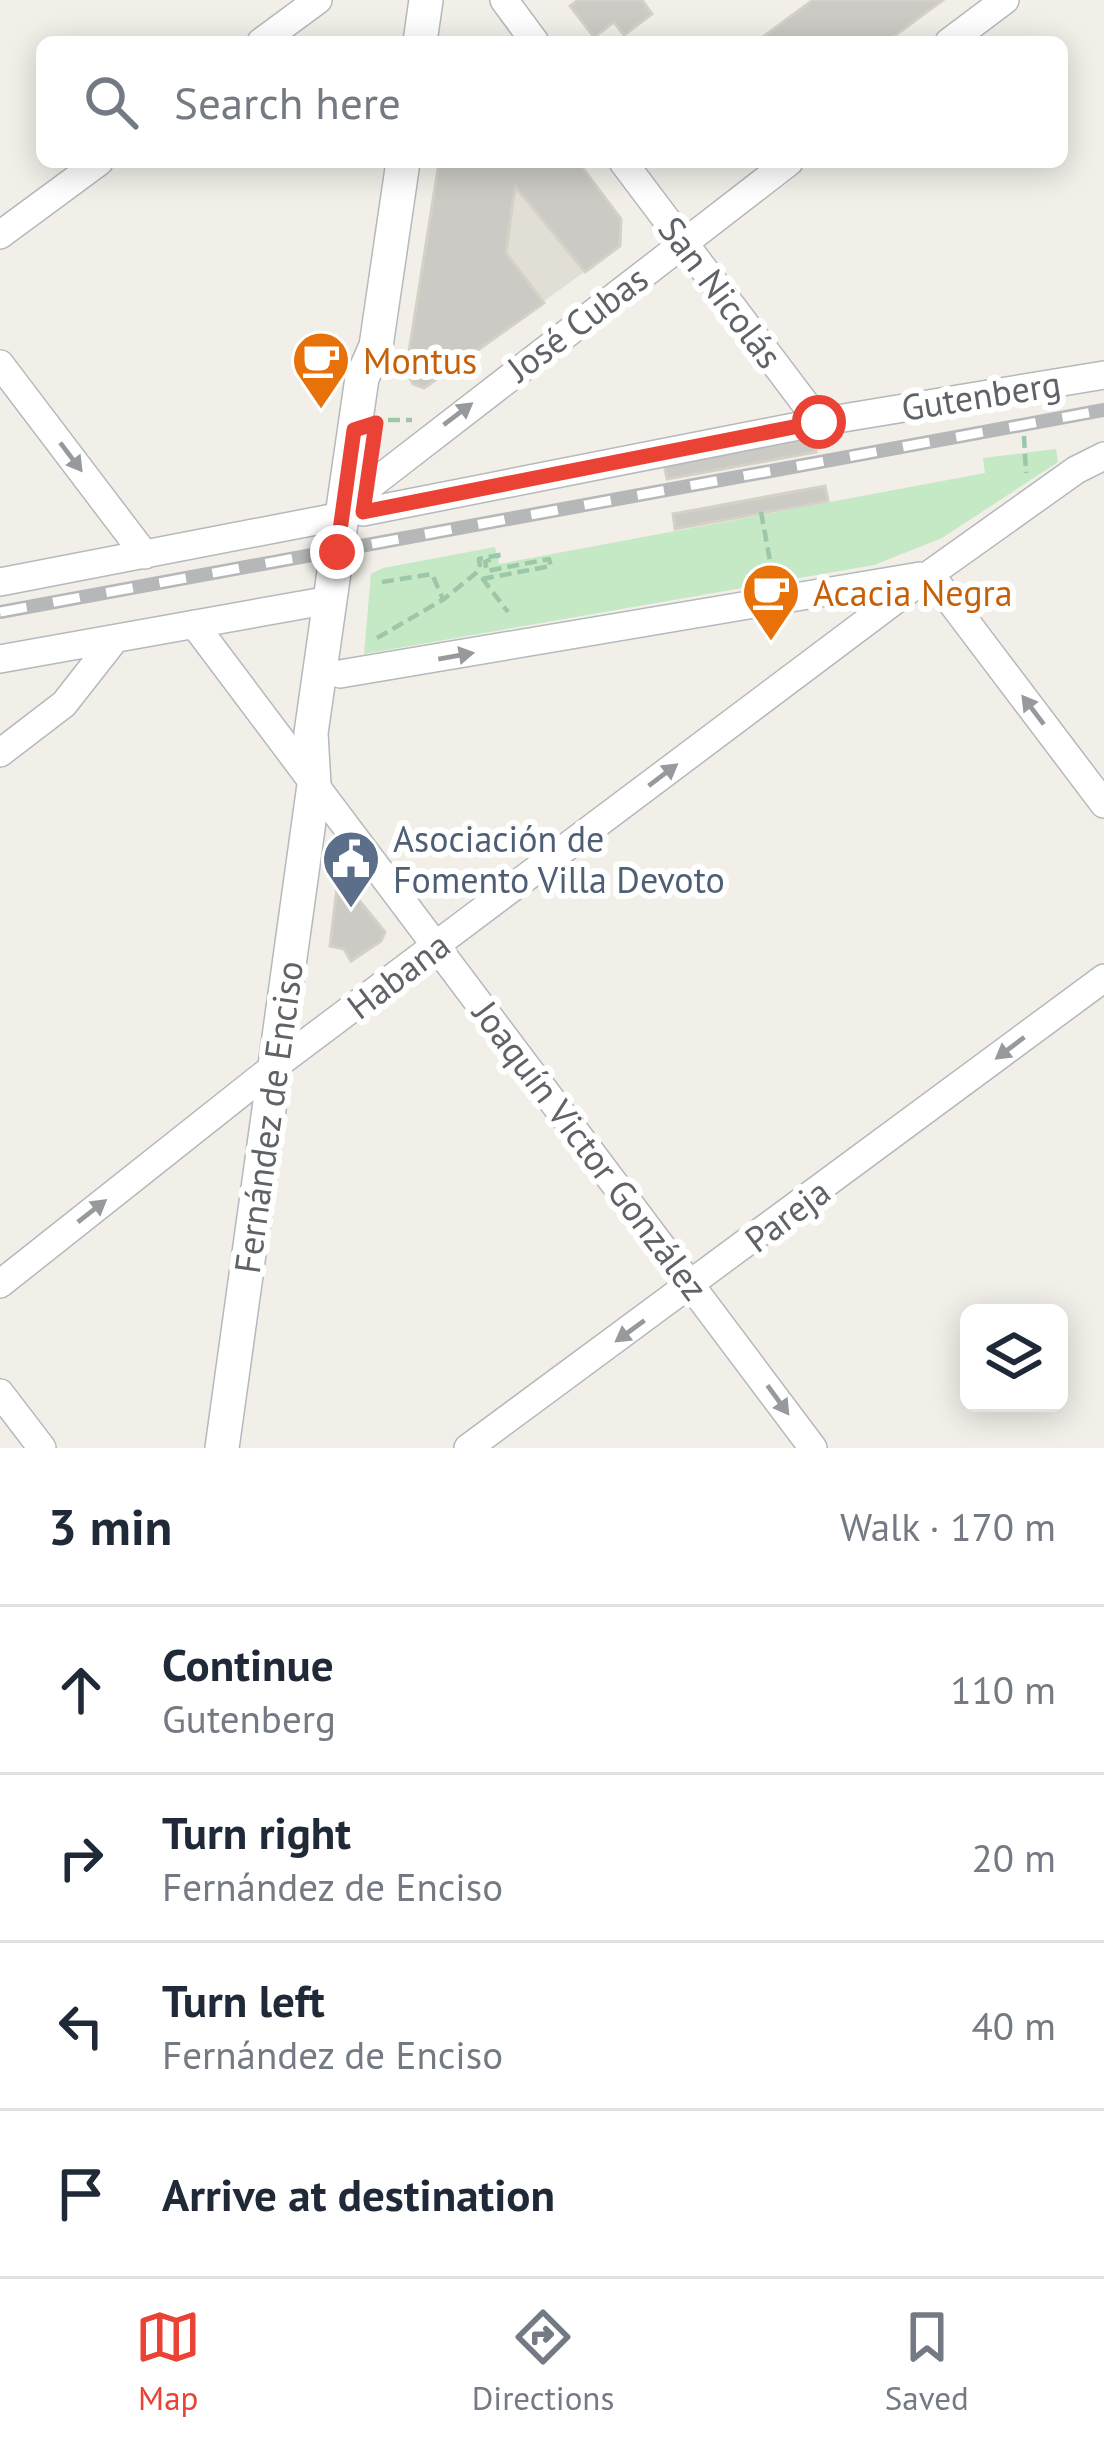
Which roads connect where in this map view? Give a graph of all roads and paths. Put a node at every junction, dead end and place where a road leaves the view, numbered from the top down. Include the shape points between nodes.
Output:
1 (318, 0) edge
2 (426, 0) edge
3 (504, 0) edge
4 (1005, 0) edge
5 (269, 36) edge
6 (421, 36) edge
7 (531, 36) edge
8 (958, 36) edge
9 (91, 168) edge
10 (402, 168) edge
11 (627, 168) edge
12 (781, 168) edge
13 (0, 235) edge
14 (682, 243) junction
15 (376, 346) junction
16 (0, 364) edge
17 (1104, 375) edge
18 (1020, 389) junction
19 (819, 422) junction
20 (376, 423) junction
21 (425, 439) junction
22 (1104, 456) edge
23 (1030, 490) junction
24 (357, 505) junction
25 (761, 512) dead end
26 (145, 555) junction
27 (481, 569) junction
28 (930, 574) junction
29 (482, 579) junction
30 (0, 582) edge
31 (382, 582) dead end
32 (774, 583) dead end
33 (444, 599) junction
34 (330, 600) junction
35 (508, 612) dead end
36 (194, 624) junction
37 (377, 638) dead end
38 (115, 639) junction
39 (0, 659) edge
40 (340, 674) junction
41 (0, 754) edge
42 (314, 785) junction
43 (1104, 804) edge
44 (436, 947) junction
45 (1104, 978) edge
46 (275, 1066) junction
47 (0, 1284) edge
48 (694, 1285) junction
49 (0, 1393) edge
50 (42, 1448) edge
51 (222, 1448) edge
52 (468, 1448) edge
53 (813, 1448) edge

1 - 5 street
2 - 6 street
3 - 7 street
4 - 8 street
9 - 13 street
10 - 15 street, Fernández de Enciso
11 - 14 street, San Nicolás
12 - 14 street, José Cubas
14 - 19 street, San Nicolás
21 -> 14 street, José Cubas
15 - 20 street, Fernández de Enciso
15 - 24 street, Fernández de Enciso via 362,378
16 -> 26 street
17 - 18 street, Gutenberg
18 - 19 street, Gutenberg
18 - 23 path
19 - 24 street, Gutenberg
20 - 21 path via 403,416
20 - 24 street, Fernández de Enciso
21 - 24 street, José Cubas
22 - 23 street
23 - 28 street, Habana
24 - 26 street, Gutenberg
24 - 34 street, Fernández de Enciso
24 - 40 street, Fernández de Enciso
25 - 32 path
26 - 30 street, Gutenberg
27 - 29 path
27 - 29 path via 478,559 502,555 485,562 487,571 549,559 551,566
27 - 33 path
40 -> 28 street
43 -> 28 street
44 -> 28 street, Habana
29 - 35 path
31 - 33 path via 432,574
33 - 37 path
34 - 36 street
34 - 42 street, Fernández de Enciso via 311,733
36 - 38 street
36 - 42 street, Joaquín Victor González
38 - 39 street
38 - 41 street via 64,704
40 - 42 street, Fernández de Enciso
42 - 44 street, Joaquín Victor González
42 - 46 street, Fernández de Enciso
44 - 46 street, Habana
44 - 48 street, Joaquín Victor González
45 -> 48 street, Pareja
47 -> 46 street, Habana
46 - 51 street, Fernández de Enciso
48 -> 52 street, Pareja
48 -> 53 street, Joaquín Victor González
49 - 50 street

